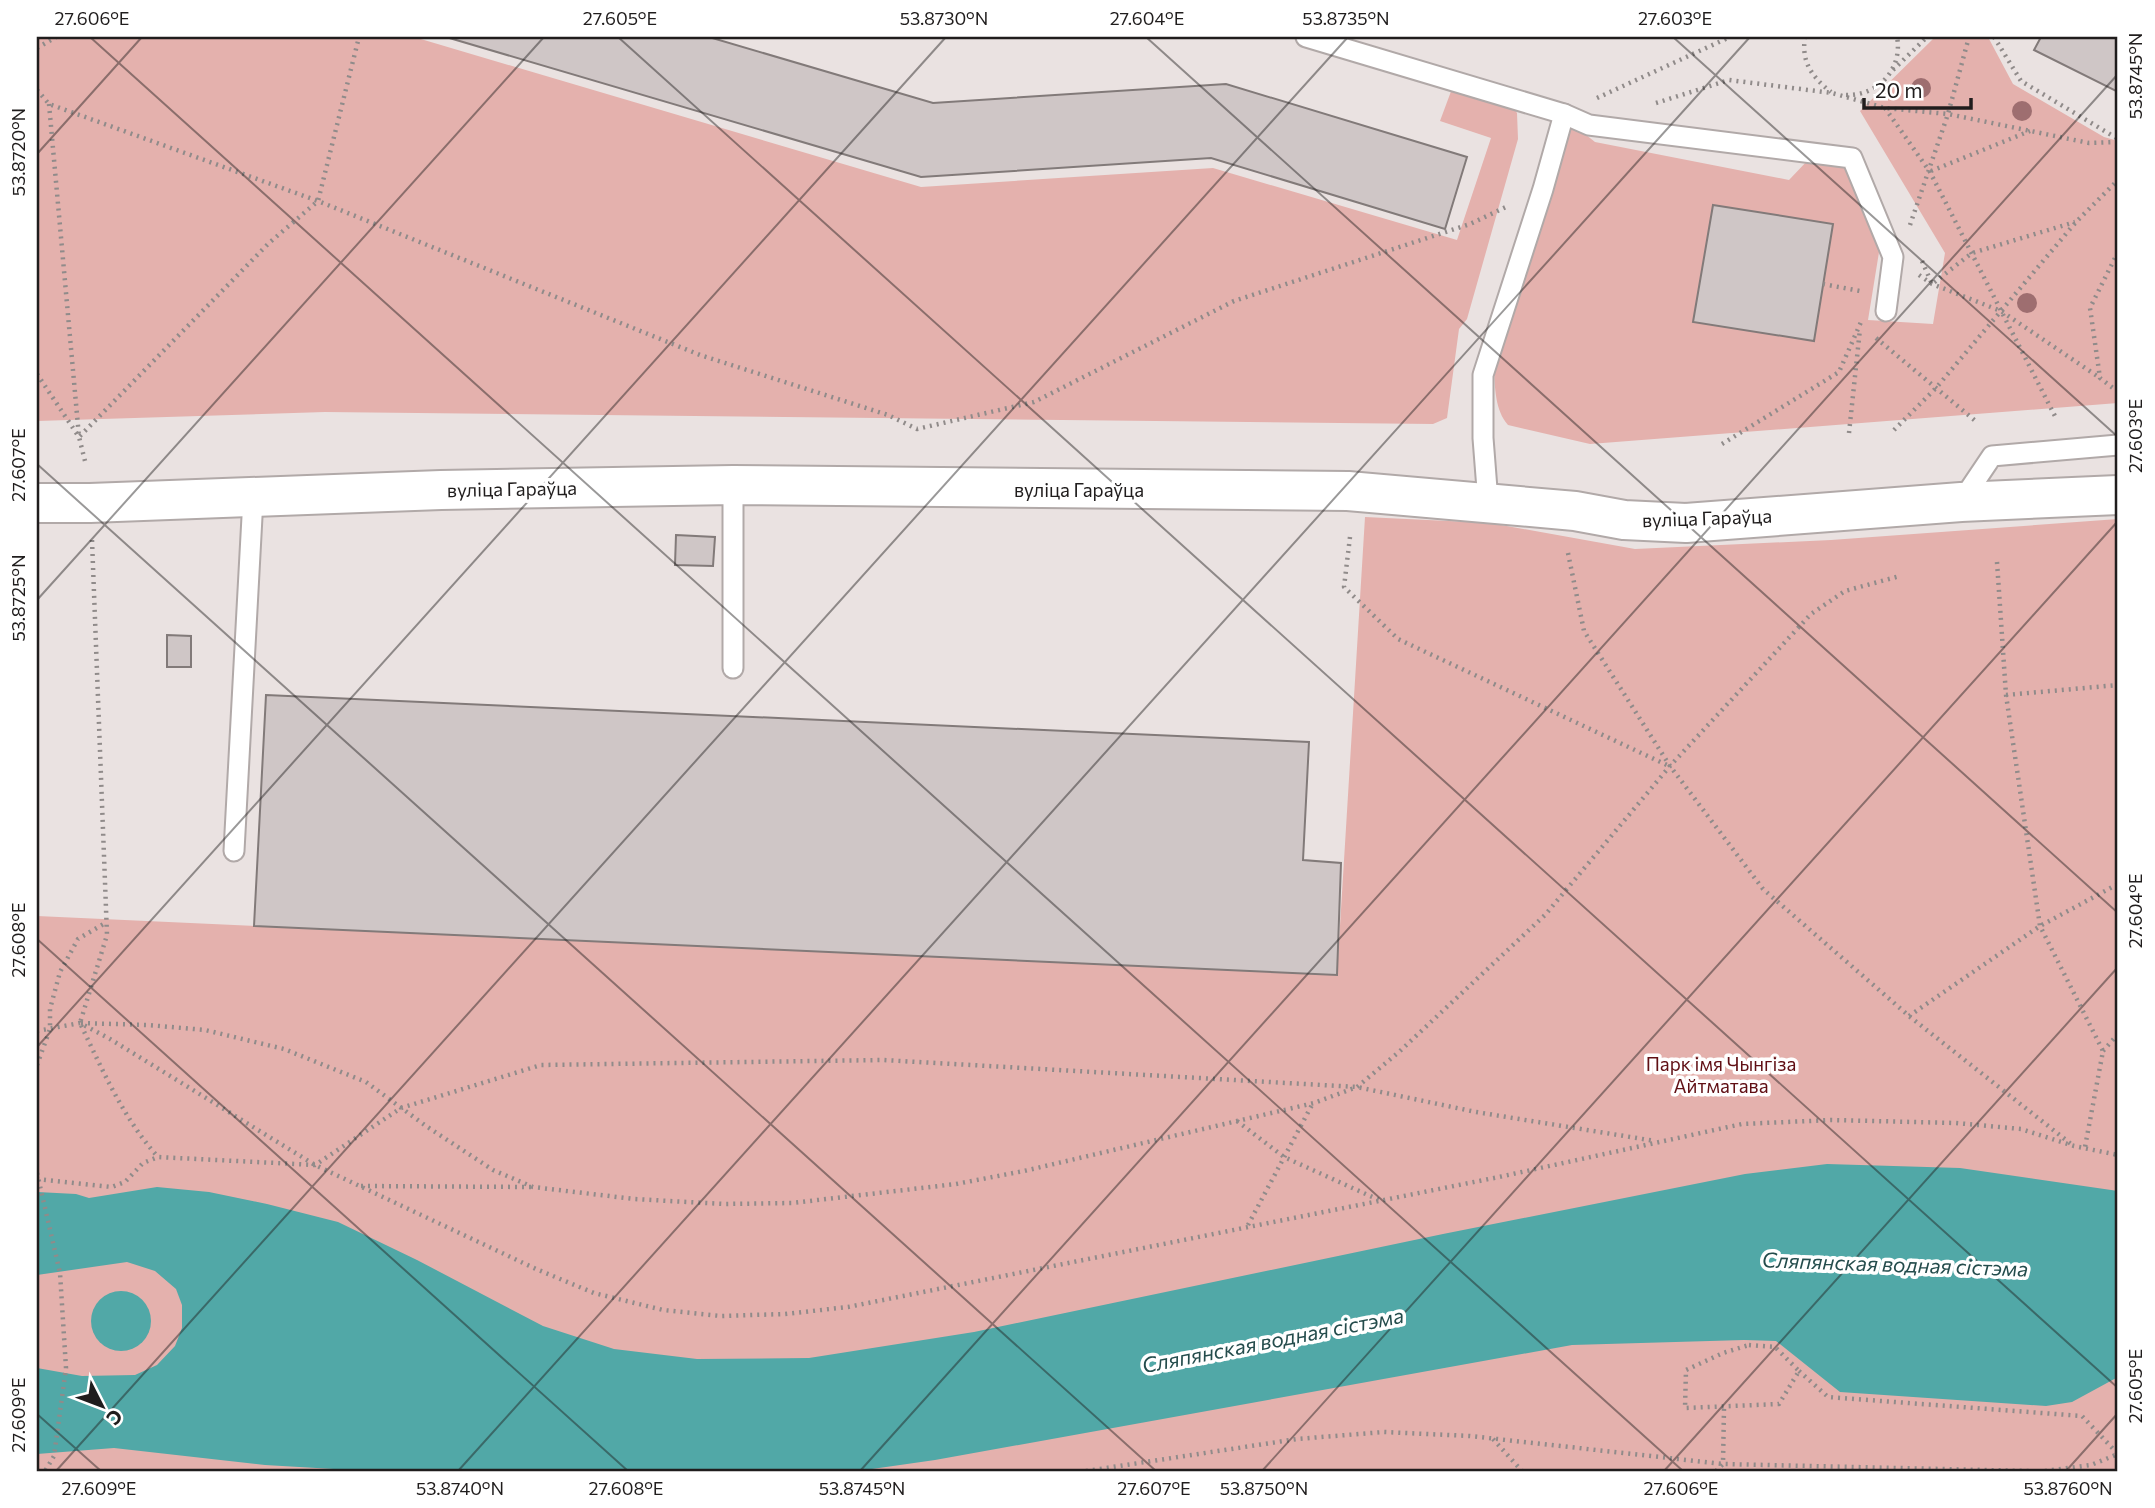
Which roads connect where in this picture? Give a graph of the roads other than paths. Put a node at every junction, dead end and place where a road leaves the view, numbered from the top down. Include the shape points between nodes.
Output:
1 (1306, 37) edge
2 (1564, 114) junction
3 (1886, 311) dead end
4 (2118, 444) edge
5 (733, 485) junction
6 (2118, 495) edge
7 (253, 498) junction
8 (1488, 502) junction
9 (1961, 502) junction
10 (37, 503) edge
11 (733, 668) dead end
12 (234, 851) dead end

1 - 2 lane
2 - 3 lane via 1588,125 1852,158 1893,257
2 - 8 lane via 1483,375
4 - 9 lane via 1992,456
5 - 7 street, вуліца Гараўца
5 - 8 street, вуліца Гараўца via 1348,491
5 - 11 lane
6 - 9 street, вуліца Гараўца
7 - 10 street, вуліца Гараўца
7 - 12 lane
8 - 9 street, вуліца Гараўца via 1624,520 1686,523

